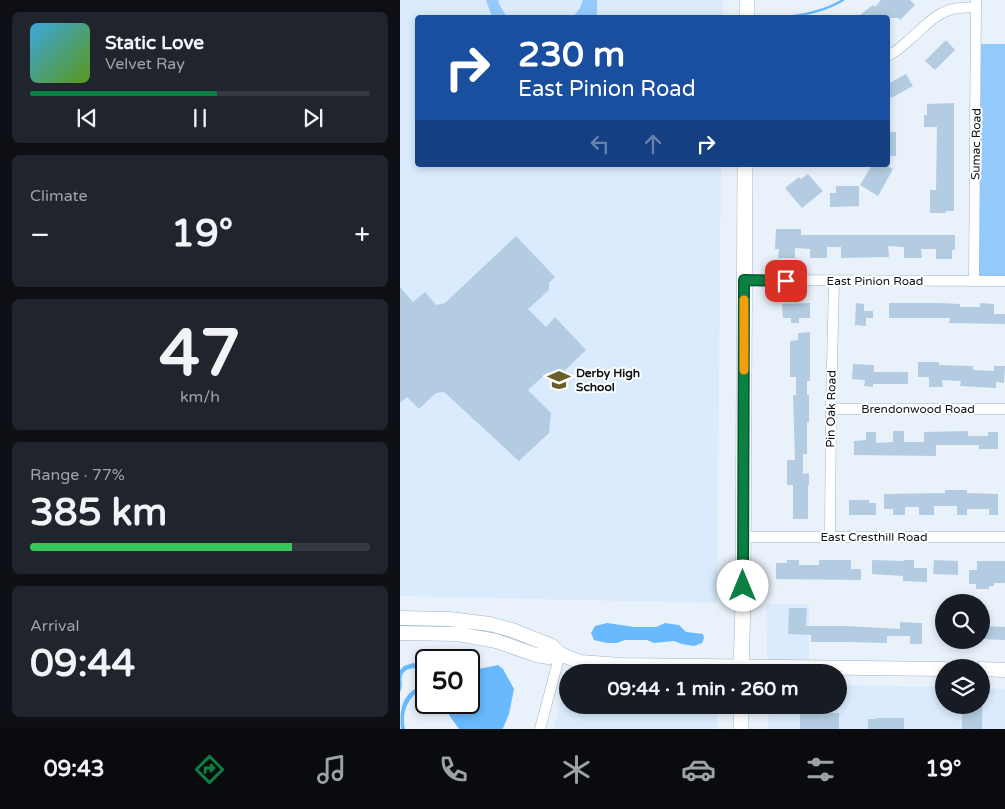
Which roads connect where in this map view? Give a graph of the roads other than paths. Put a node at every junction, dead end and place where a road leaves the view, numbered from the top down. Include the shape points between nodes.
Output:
1 (747, 0) edge
2 (976, 4) edge
3 (747, 15) edge
4 (890, 54) edge
5 (745, 167) edge
6 (744, 280) junction
7 (834, 281) junction
8 (974, 281) junction
9 (1005, 281) edge
10 (831, 409) junction
11 (1005, 409) edge
12 (743, 537) junction
13 (830, 537) junction
14 (1005, 537) edge
15 (400, 618) edge
16 (400, 633) edge
17 (560, 654) junction
18 (592, 664) edge
19 (741, 664) edge
20 (847, 669) edge
21 (935, 669) edge
22 (990, 669) edge
23 (1005, 670) edge
24 (741, 714) edge
25 (540, 729) edge
26 (741, 729) edge

1 - 3 main road
2 - 4 street via 939,14
2 - 8 street, Sumac Road
5 - 6 main road
6 - 7 street, East Pinion Road
6 - 12 main road
7 - 8 street, East Pinion Road
7 - 10 street, Pin Oak Road
8 - 9 street, East Pinion Road
10 - 11 street, Brendonwood Road
10 - 13 street, Pin Oak Road
12 - 13 street, East Cresthill Road
12 - 19 main road
13 - 14 street, East Cresthill Road
15 - 17 street via 490,624 552,646
16 - 17 street via 458,634 496,641 536,655 549,657
17 - 18 street
17 - 25 street
20 - 21 street
22 - 23 street
24 - 26 main road

